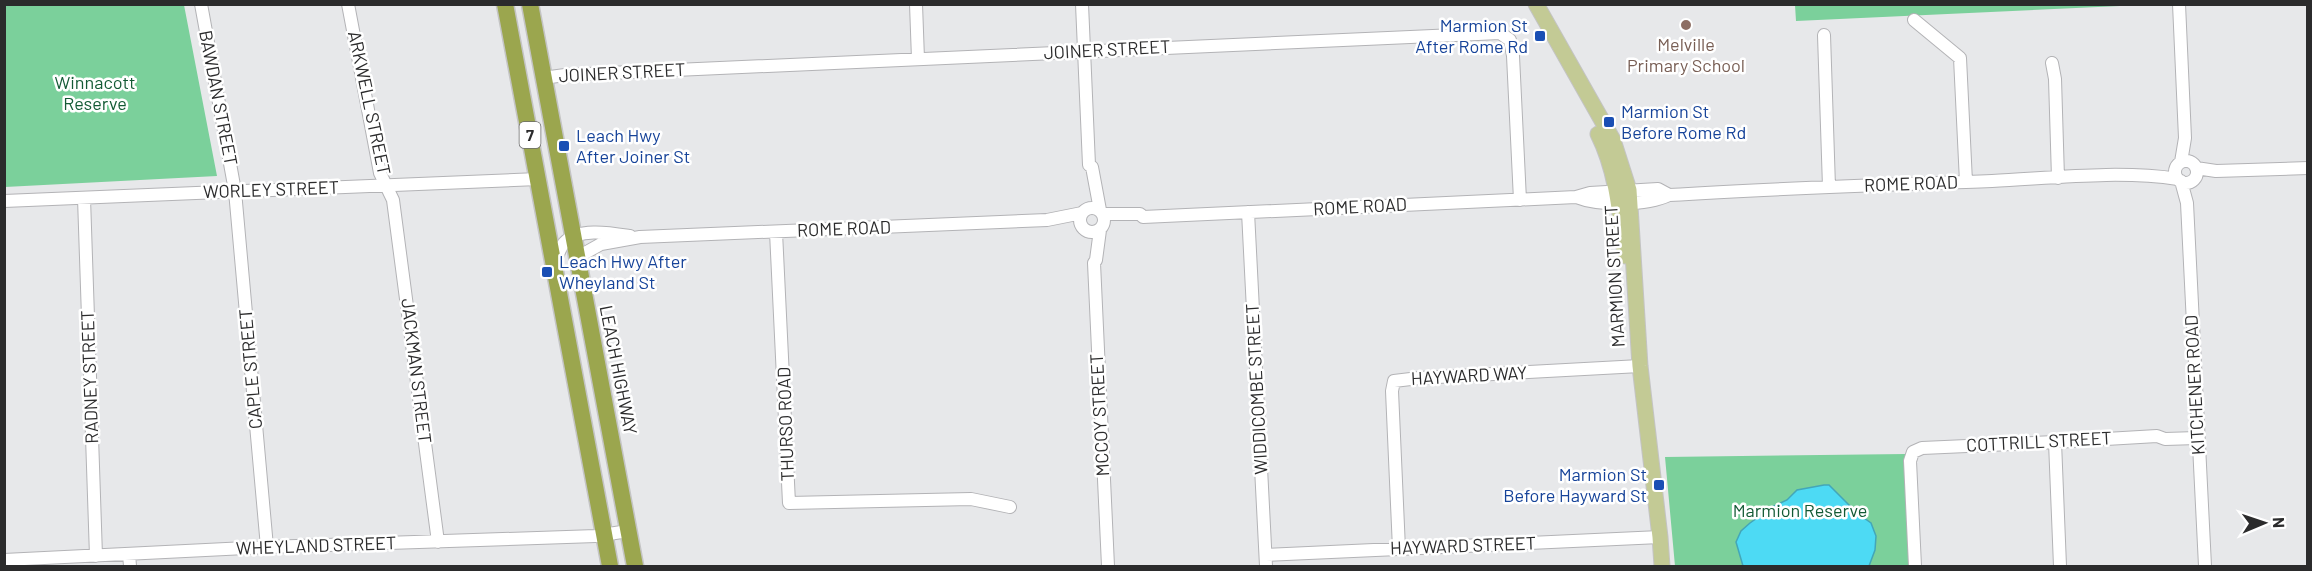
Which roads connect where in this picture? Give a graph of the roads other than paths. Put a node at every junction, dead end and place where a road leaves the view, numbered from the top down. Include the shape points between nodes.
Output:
1 (201, 4) edge
2 (348, 4) edge
3 (505, 4) edge
4 (530, 4) edge
5 (916, 4) edge
6 (1082, 4) edge
7 (1528, 4) edge
8 (1536, 4) edge
9 (2179, 4) edge
10 (1914, 20) dead end
11 (1824, 34) dead end
12 (1083, 51) junction
13 (918, 59) junction
14 (2052, 63) dead end
15 (543, 78) junction
16 (1089, 165) junction
17 (2307, 168) edge
18 (2187, 172) junction
19 (2058, 178) junction
20 (538, 179) junction
21 (1966, 182) junction
22 (388, 186) junction
23 (1829, 187) junction
24 (235, 191) junction
25 (1624, 196) junction
26 (84, 198) junction
27 (393, 200) joint
28 (1520, 200) junction
29 (4, 201) edge
30 (1101, 212) junction
31 (1248, 212) junction
32 (1143, 217) junction
33 (1084, 219) junction
34 (1101, 229) junction
35 (776, 232) junction
36 (573, 237) junction
37 (640, 237) junction
38 (576, 258) junction
39 (1094, 263) junction
40 (554, 266) junction
41 (1637, 366) junction
42 (2197, 434) junction
43 (2055, 442) junction
44 (1010, 507) dead end
45 (628, 531) junction
46 (604, 535) junction
47 (1657, 538) junction
48 (438, 542) junction
49 (267, 547) junction
50 (1399, 549) junction
51 (96, 556) junction
52 (4, 560) edge
53 (129, 560) edge
54 (1266, 561) edge
55 (610, 567) edge
56 (635, 567) edge
57 (1108, 567) edge
58 (1656, 567) edge
59 (1662, 567) edge
60 (1915, 567) edge
61 (2061, 567) edge
62 (2205, 567) edge

1 - 24 street, BAWDAN STREET
2 - 22 street, ARKWELL STREET via 380,172
3 - 20 highway, 7
4 - 15 highway, LEACH HIGHWAY / 7
5 - 13 street
6 - 12 street, MCCOY STREET
7 - 25 main road, MARMION STREET via 1603,142
8 - 25 main road, MARMION STREET via 1613,140
9 - 18 street, KITCHENER ROAD
10 - 21 street via 1960,58
11 - 23 street
12 - 13 street, JOINER STREET
12 - 16 street, MCCOY STREET
12 - 28 street, JOINER STREET via 1500,33 1510,40 1513,56
13 - 15 street, JOINER STREET
14 - 19 street
15 - 36 highway, LEACH HIGHWAY / 7
16 - 30 street, MCCOY STREET
16 - 33 street, MCCOY STREET
17 - 18 street, ROME ROAD
18 - 19 street, ROME ROAD
18 - 42 street, KITCHENER ROAD
19 - 21 street, ROME ROAD
20 - 22 street, WORLEY STREET
20 - 40 highway, 7
21 - 23 street, ROME ROAD
22 - 24 street, WORLEY STREET
22 - 27 street, ARKWELL STREET
23 - 25 street, ROME ROAD via 1669,195 1658,189
24 - 26 street, WORLEY STREET
24 - 49 street, CAPLE STREET
25 - 28 street, ROME ROAD via 1590,193
25 - 41 main road, MARMION STREET
26 - 29 street, WORLEY STREET
26 - 51 street, RADNEY STREET
27 - 48 street, JACKMAN STREET
28 - 31 street, ROME ROAD
30 - 32 street, ROME ROAD
30 - 33 street via 1094,208
30 - 34 street via 1105,222
31 - 32 street, ROME ROAD
31 - 54 street, WIDDICOMBE STREET
32 - 34 street, ROME ROAD
33 - 34 street via 1094,232
33 - 35 street, ROME ROAD
33 - 39 street, MCCOY STREET via 1090,260
34 - 39 street, MCCOY STREET
35 - 37 street, ROME ROAD
35 - 44 street, THURSO ROAD via 789,503 971,499
36 - 37 street, ROME ROAD via 612,233
36 - 38 highway, LEACH HIGHWAY / 7
36 - 40 street via 563,245
37 - 38 street, ROME ROAD via 601,244
38 - 45 highway, LEACH HIGHWAY / 7
39 - 57 street, MCCOY STREET
40 - 46 highway, 7
41 - 47 main road, MARMION STREET
41 - 50 street, HAYWARD WAY via 1394,381
42 - 43 street, COTTRILL STREET via 2165,439 2157,436
42 - 62 street, KITCHENER ROAD
43 - 60 street, COTTRILL STREET via 1922,447 1913,452 1910,461
43 - 61 street
45 - 46 street, WHEYLAND STREET
45 - 56 highway, LEACH HIGHWAY / 7
46 - 48 street, WHEYLAND STREET
46 - 55 highway, 7
47 - 50 street, HAYWARD STREET
47 - 58 main road, MARMION STREET
47 - 59 main road, MARMION STREET
48 - 49 street, WHEYLAND STREET
49 - 53 street, WHEYLAND STREET
50 - 54 street, HAYWARD STREET
51 - 52 street, WHEYLAND STREET
51 - 53 street, WHEYLAND STREET

